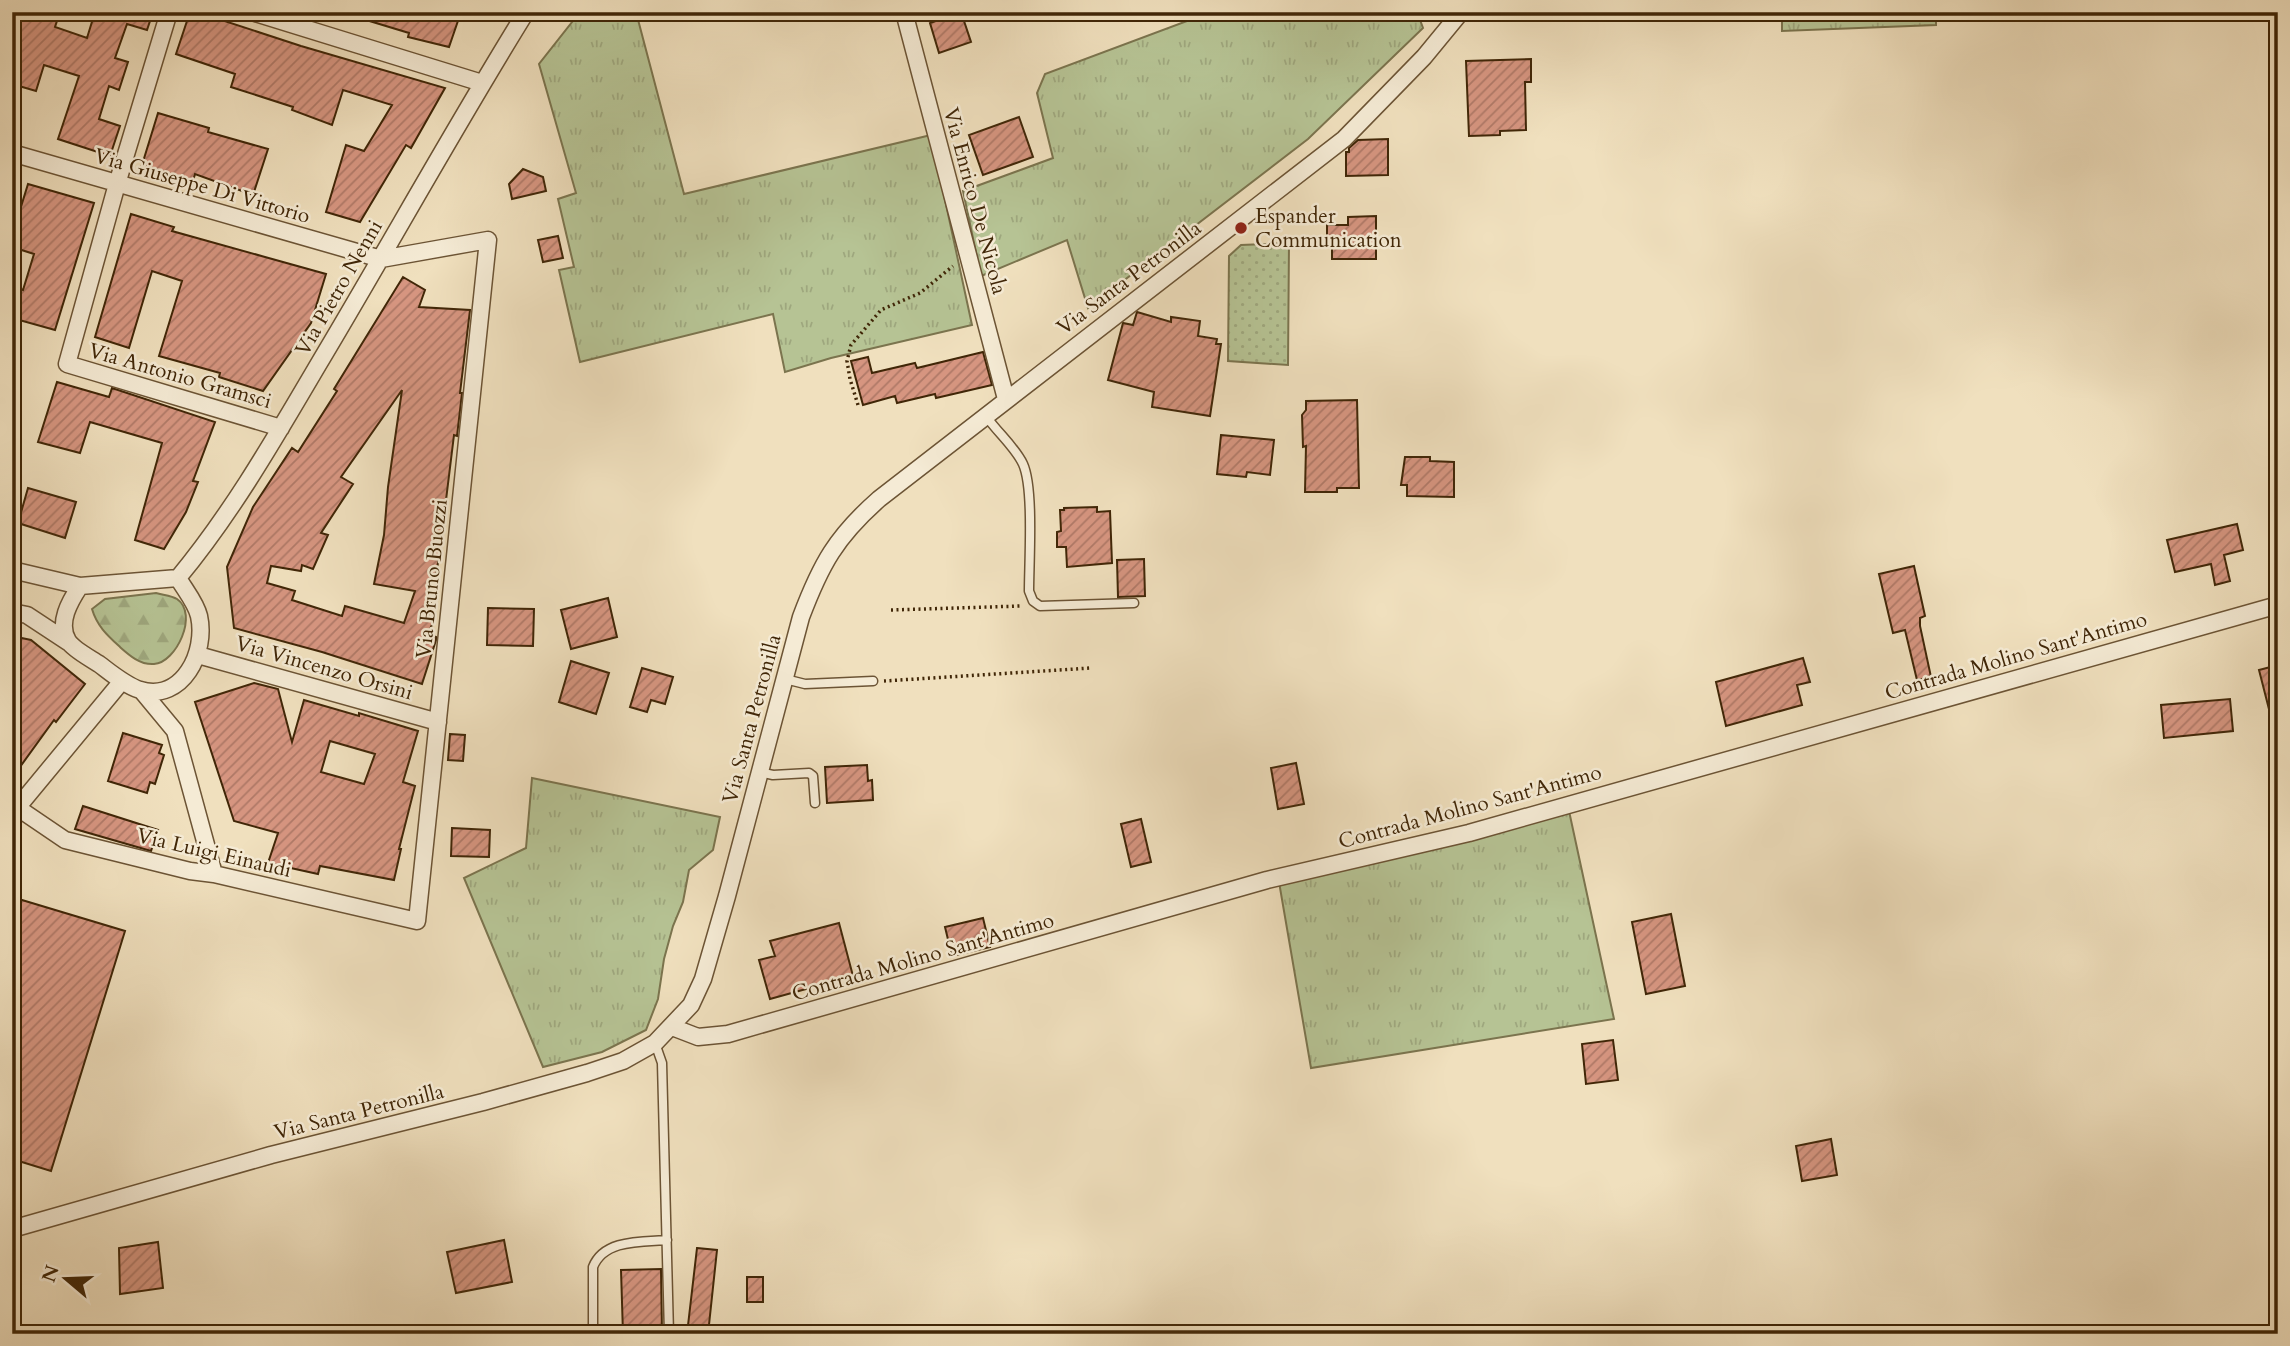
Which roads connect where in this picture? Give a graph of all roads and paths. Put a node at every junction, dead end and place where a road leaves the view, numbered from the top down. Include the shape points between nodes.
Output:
1 (169, 12) edge
2 (252, 12) edge
3 (526, 12) edge
4 (904, 12) edge
5 (1461, 12) edge
6 (482, 82) junction
7 (12, 153) edge
8 (117, 184) junction
9 (965, 247) junction
10 (381, 259) junction
11 (1006, 400) junction
12 (858, 405) dead end
13 (985, 415) junction
14 (281, 428) junction
15 (12, 570) edge
16 (178, 578) junction
17 (80, 586) junction
18 (1033, 601) junction
19 (1134, 603) dead end
20 (2278, 605) edge
21 (891, 610) dead end
22 (12, 612) edge
23 (68, 642) junction
24 (198, 654) junction
25 (1091, 668) dead end
26 (785, 679) junction
27 (122, 681) junction
28 (873, 681) joint
29 (141, 690) junction
30 (438, 722) junction
31 (759, 772) junction
32 (815, 803) dead end
33 (15, 806) edge
34 (214, 874) junction
35 (417, 921) joint
36 (672, 1027) junction
37 (655, 1043) junction
38 (12, 1229) edge
39 (667, 1240) junction
40 (593, 1334) edge
41 (669, 1334) edge

1 - 8 street
2 - 6 street
3 - 6 street, Via Pietro Nenni
4 - 9 street, Via Enrico De Nicola
5 - 11 street, Via Santa Petronilla via 1344,139
6 - 10 street, Via Pietro Nenni
7 - 8 street, Via Giuseppe Di Vittorio
8 - 10 street, Via Giuseppe Di Vittorio
8 - 14 street, Via Antonio Gramsci via 68,365
9 - 11 street, Via Enrico De Nicola
9 - 12 path via 954,266 920,293 881,310 851,345 849,379
10 - 14 street, Via Pietro Nenni
10 - 30 street, Via Bruno Buozzi via 488,240
11 - 13 street, Via Santa Petronilla
13 - 18 lane via 1024,468
13 - 26 street, Via Santa Petronilla via 879,499 834,545 801,617
14 - 16 street, Via Pietro Nenni via 206,545
15 - 17 street
16 - 17 street
16 - 24 street via 198,613
17 - 23 street via 67,604 64,624
18 - 19 lane via 1040,606
18 - 21 path via 1024,606
20 - 36 street, Contrada Molino Sant'Antimo via 1469,833 1267,880 728,1034 698,1037
22 - 23 street via 27,615
23 - 27 street
24 - 29 street via 177,684 162,691
24 - 30 street, Via Vincenzo Orsini
25 - 28 path
26 - 28 lane via 805,684
26 - 31 street, Via Santa Petronilla
27 - 29 street
27 - 33 street
29 - 34 street via 175,731
30 - 35 street, Via Bruno Buozzi
31 - 32 lane via 808,773 813,776
31 - 36 street, Via Santa Petronilla via 703,979 691,1005
33 - 34 street, Via Luigi Einaudi via 65,840
34 - 35 street, Via Luigi Einaudi
36 - 37 street, Via Santa Petronilla
37 - 38 street, Via Santa Petronilla via 623,1061 574,1077
37 - 39 lane via 662,1063
39 - 40 lane via 625,1244 595,1260
39 - 41 lane

